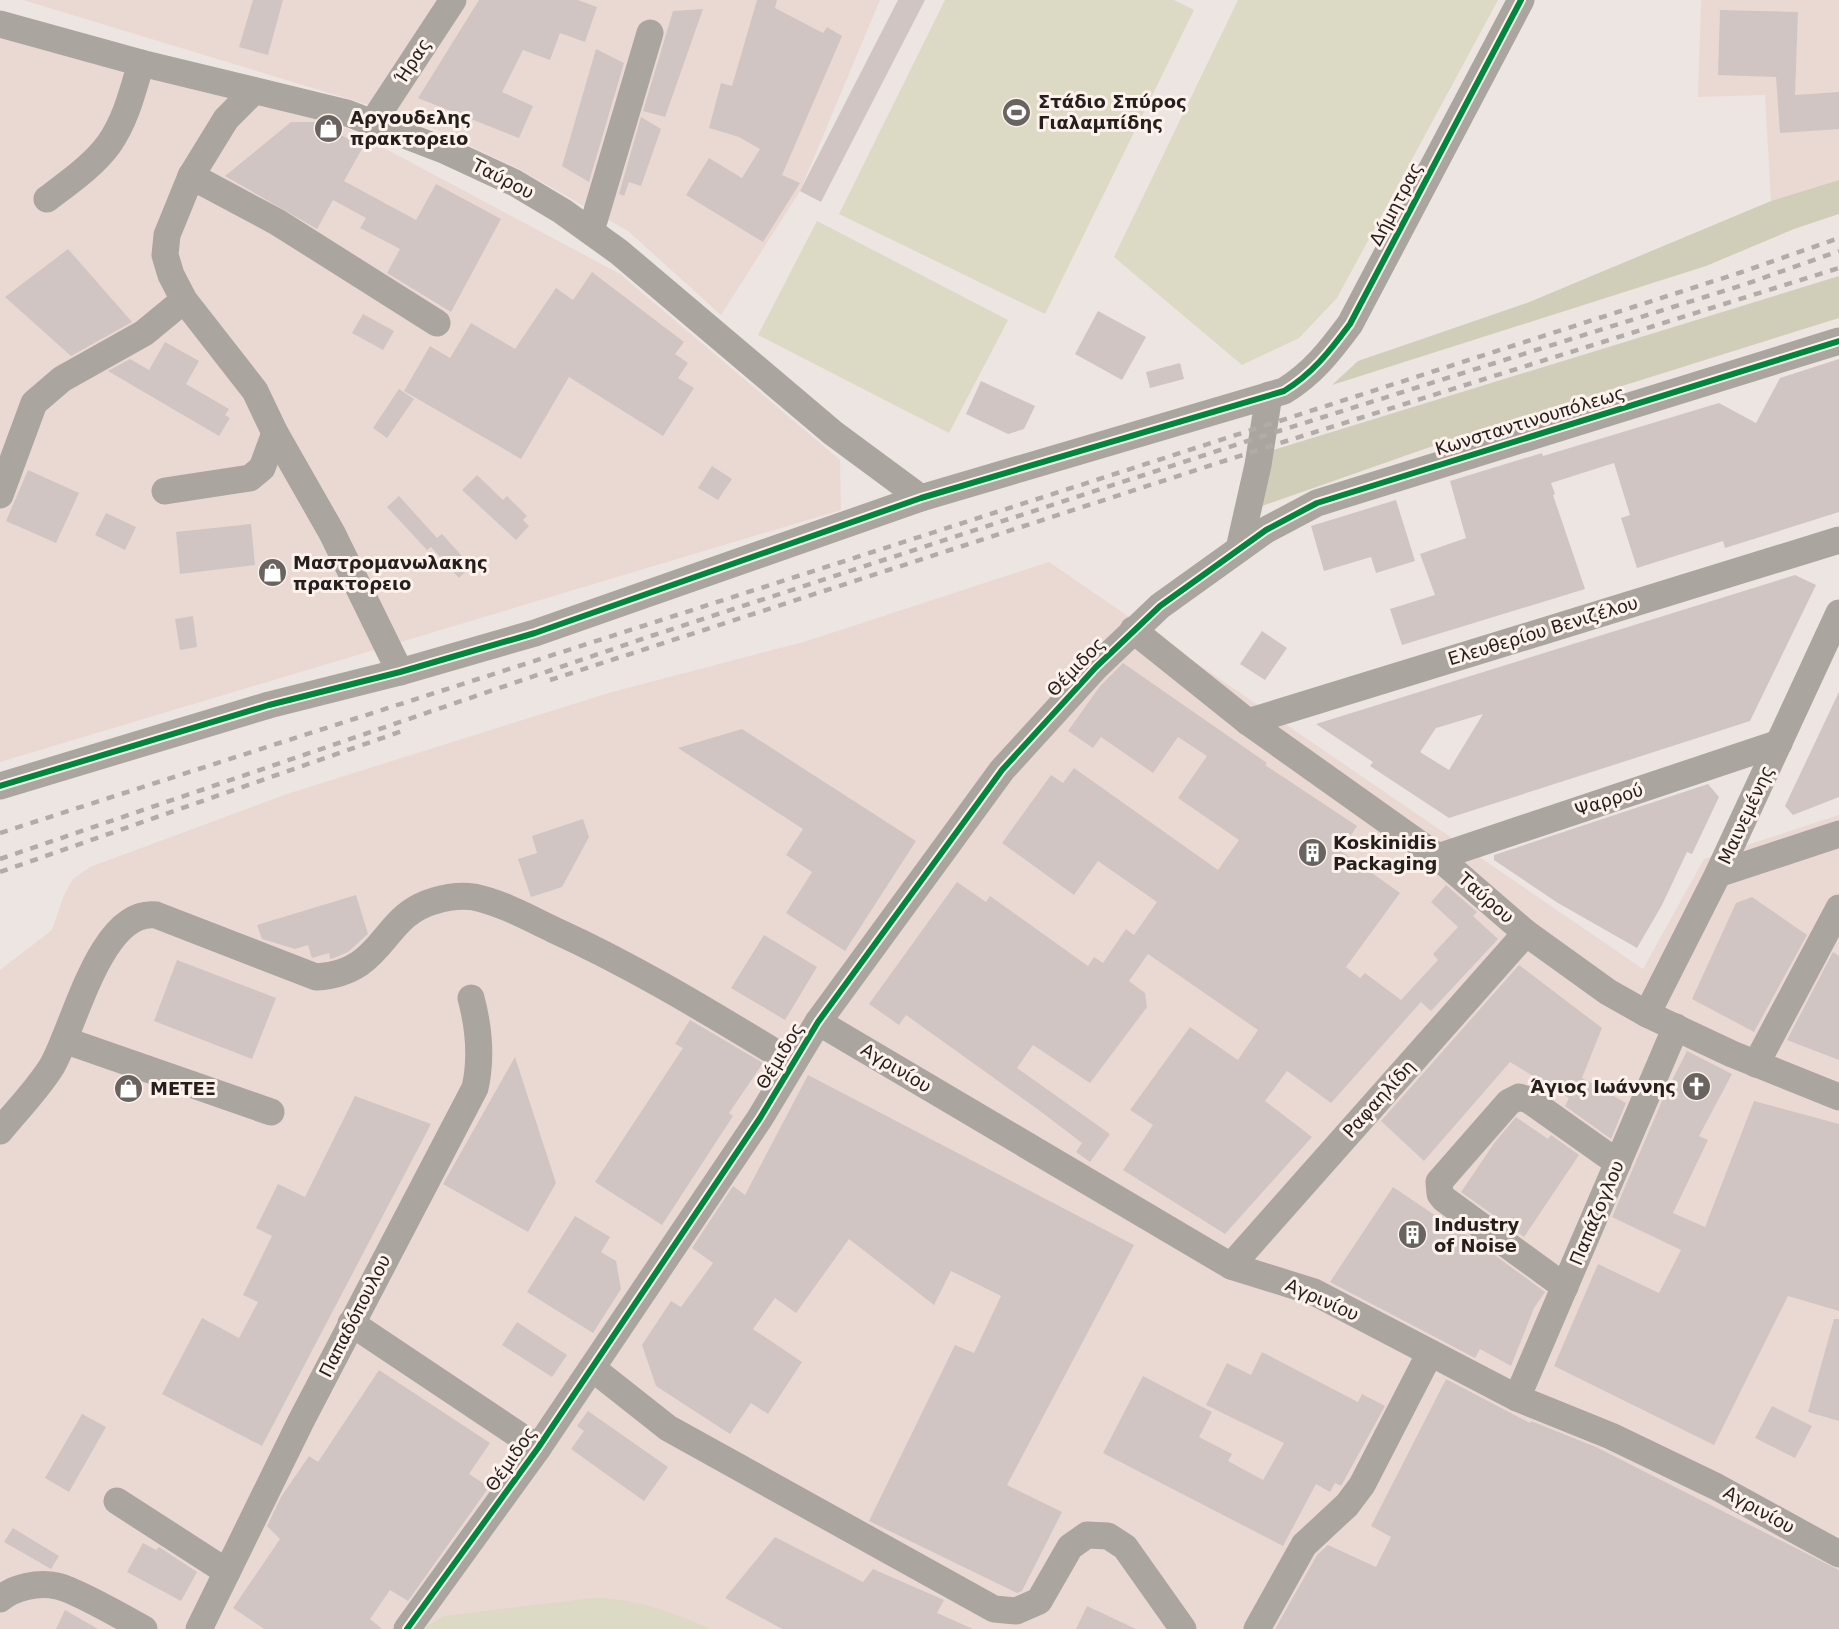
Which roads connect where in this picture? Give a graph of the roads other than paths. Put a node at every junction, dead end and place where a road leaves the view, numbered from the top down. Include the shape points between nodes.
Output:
1 (453, 0) edge
2 (1521, 0) edge
3 (0, 24) edge
4 (650, 33) dead end
5 (141, 63) junction
6 (254, 91) junction
7 (373, 122) junction
8 (191, 176) junction
9 (47, 199) dead end
10 (591, 231) junction
11 (184, 300) junction
12 (437, 322) dead end
13 (1839, 341) edge
14 (1269, 395) junction
15 (275, 433) junction
16 (165, 491) dead end
17 (0, 495) edge
18 (921, 498) junction
19 (1839, 540) edge
20 (1239, 549) junction
21 (1839, 613) edge
22 (1132, 630) junction
23 (400, 672) junction
24 (1248, 722) junction
25 (1779, 743) junction
26 (0, 786) edge
27 (1838, 837) edge
28 (1438, 857) junction
29 (1718, 874) junction
30 (1839, 908) edge
31 (1526, 933) junction
32 (471, 998) dead end
33 (1647, 1014) junction
34 (818, 1022) junction
35 (1676, 1028) junction
36 (64, 1040) junction
37 (793, 1063) junction
38 (1756, 1064) junction
39 (1839, 1097) edge
40 (271, 1112) dead end
41 (0, 1131) edge
42 (1618, 1162) junction
43 (1231, 1266) junction
44 (1564, 1287) junction
45 (351, 1323) junction
46 (1430, 1353) junction
47 (592, 1368) junction
48 (1517, 1398) junction
49 (538, 1448) junction
50 (117, 1501) dead end
51 (1839, 1554) edge
52 (227, 1572) junction
53 (0, 1599) edge
54 (144, 1629) edge
55 (199, 1629) edge
56 (407, 1629) edge
57 (1183, 1629) edge
58 (1257, 1629) edge

1 - 7 street, Ήρας
2 - 14 street, Δήμητρας via 1350,324 1321,362 1301,380
3 - 5 street, Ταύρου
4 - 10 street
5 - 6 street, Ταύρου
5 - 9 street via 126,111 109,144 88,167
6 - 7 street, Ταύρου
6 - 8 street via 226,119
7 - 10 street, Ταύρου via 515,183
8 - 11 street via 167,235 165,255
8 - 12 street via 277,222
10 - 18 street, Ταύρου via 833,433
11 - 15 street via 255,391
11 - 17 street via 144,333 62,379 34,403
13 - 20 street, Κωνσταντινουπόλεως via 1317,503 1287,517
14 - 18 street, Δήμητρας
14 - 20 street
15 - 16 street via 262,468 250,478
15 - 23 street via 332,533
18 - 23 street, Δήμητρας via 535,633
19 - 24 street, Ελευθερίου Βενιζέλου
20 - 22 street, Θέμιδος
21 - 25 street, Μαινεμένης
22 - 24 street, Ταύρου
22 - 34 street, Θέμιδος via 1002,770
23 - 26 street, Δήμητρας via 269,705
24 - 28 street, Ταύρου
25 - 28 street, Ψαρρού
25 - 29 street, Μαινεμένης
27 - 29 street
28 - 31 street, Ταύρου
29 - 33 street, Μαινεμένης
30 - 38 street
31 - 33 street, Ταύρου via 1608,992
31 - 43 street, Ραφαηλίδη
32 - 45 street, Παπαδόπουλου via 480,1046 475,1088
33 - 35 street, Ταύρου
34 - 37 street, Θέμιδος
34 - 43 street, Αγρινίου
35 - 38 street, Ταύρου
35 - 42 street, Παπάζογλου
36 - 37 street via 102,955 120,930 137,916 156,915 316,977 343,973 368,959 411,911 457,896 492,902 592,947
36 - 40 street
36 - 41 street via 51,1067
37 - 47 street, Θέμιδος
38 - 39 street, Ταύρου
42 - 44 street, Παπάζογλου
42 - 44 street via 1519,1097 1509,1102 1438,1182 1444,1199
43 - 46 street, Αγρινίου via 1314,1292
44 - 48 street, Παπάζογλου
45 - 49 street
45 - 52 street, Παπαδόπουλου
46 - 48 street, Αγρινίου
46 - 58 street via 1358,1492 1304,1545
47 - 49 street, Θέμιδος
47 - 57 street via 668,1428 994,1609 1016,1611 1039,1601 1070,1547 1088,1535 1108,1536 1125,1547
48 - 51 street, Αγρινίου via 1611,1436 1717,1487
49 - 56 street, Θέμιδος
50 - 52 street
52 - 55 street, Παπαδόπουλου
53 - 54 street via 26,1587 58,1586

